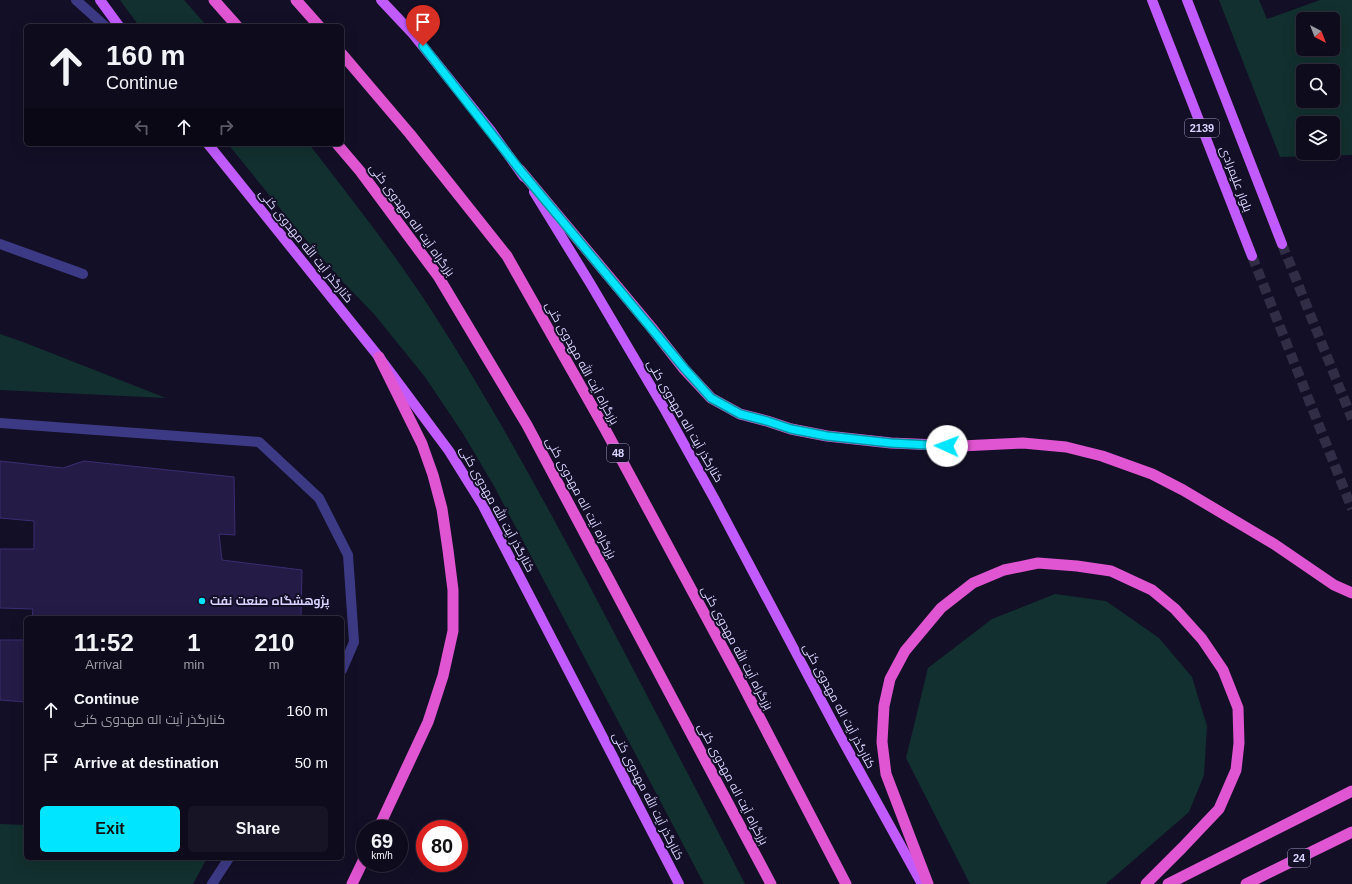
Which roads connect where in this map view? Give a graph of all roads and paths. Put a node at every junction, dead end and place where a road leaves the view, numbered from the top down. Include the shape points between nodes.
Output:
1 (76, 0) edge
2 (100, 0) edge
3 (214, 0) edge
4 (296, 0) edge
5 (381, 0) edge
6 (1152, 0) edge
7 (1187, 0) edge
8 (103, 24) edge
9 (118, 24) edge
10 (235, 24) edge
11 (317, 24) edge
12 (344, 56) edge
13 (210, 146) edge
14 (339, 146) edge
15 (520, 170) junction
16 (0, 244) edge
17 (1282, 244) tunnel mouth
18 (1252, 256) tunnel mouth
19 (83, 274) dead end
20 (378, 357) junction
21 (0, 423) edge
22 (1352, 593) edge
23 (344, 665) edge
24 (1352, 791) edge
25 (382, 820) edge
26 (1352, 832) edge
27 (228, 860) edge
28 (358, 872) edge
29 (212, 884) edge
30 (352, 884) edge
31 (679, 884) edge
32 (771, 884) edge
33 (846, 884) edge
34 (922, 884) edge
35 (928, 884) edge
36 (1146, 884) edge
37 (1168, 884) edge
38 (1246, 884) edge

1 - 8 street
2 - 9 main road
3 - 10 highway
4 - 11 highway
5 - 15 main road, کنارگذر آیت اله مهدوی کنی via 413,34
6 - 18 main road, بلوار علیمرادی / 2139
7 - 17 main road, بلوار علیمرادی / 2139
12 - 33 highway, بزرگراه آیت الله مهدوی کنی / 48 via 410,134 507,256 650,512
13 - 20 main road, کنارگذر آیت الله مهدوی کنی
14 - 32 highway, بزرگراه آیت اله مهدوی کنی via 360,170 438,276 527,425
15 - 22 highway via 711,398 740,414 791,429 827,436 961,446 1023,443 1066,448 1102,456 1152,474 1183,490 1274,544 1334,585
15 - 34 main road, کنارگذر آیت اله مهدوی کنی via 665,410 838,734
16 - 19 street
20 - 25 highway via 422,444 433,475 442,509 453,590 453,631 443,676 428,722
20 - 31 main road, کنارگذر آیت الله مهدوی کنی via 449,451 482,504
21 - 23 street via 259,442 318,498 348,555 354,642
24 - 37 highway
26 - 38 highway, 24
27 - 29 street
28 - 30 highway
35 - 36 highway via 886,774 882,742 884,706 890,679 905,651 941,608 973,583 1004,570 1038,563 1111,571 1152,590 1175,609 1202,639 1223,670 1238,708 1239,743 1236,770 1220,809

